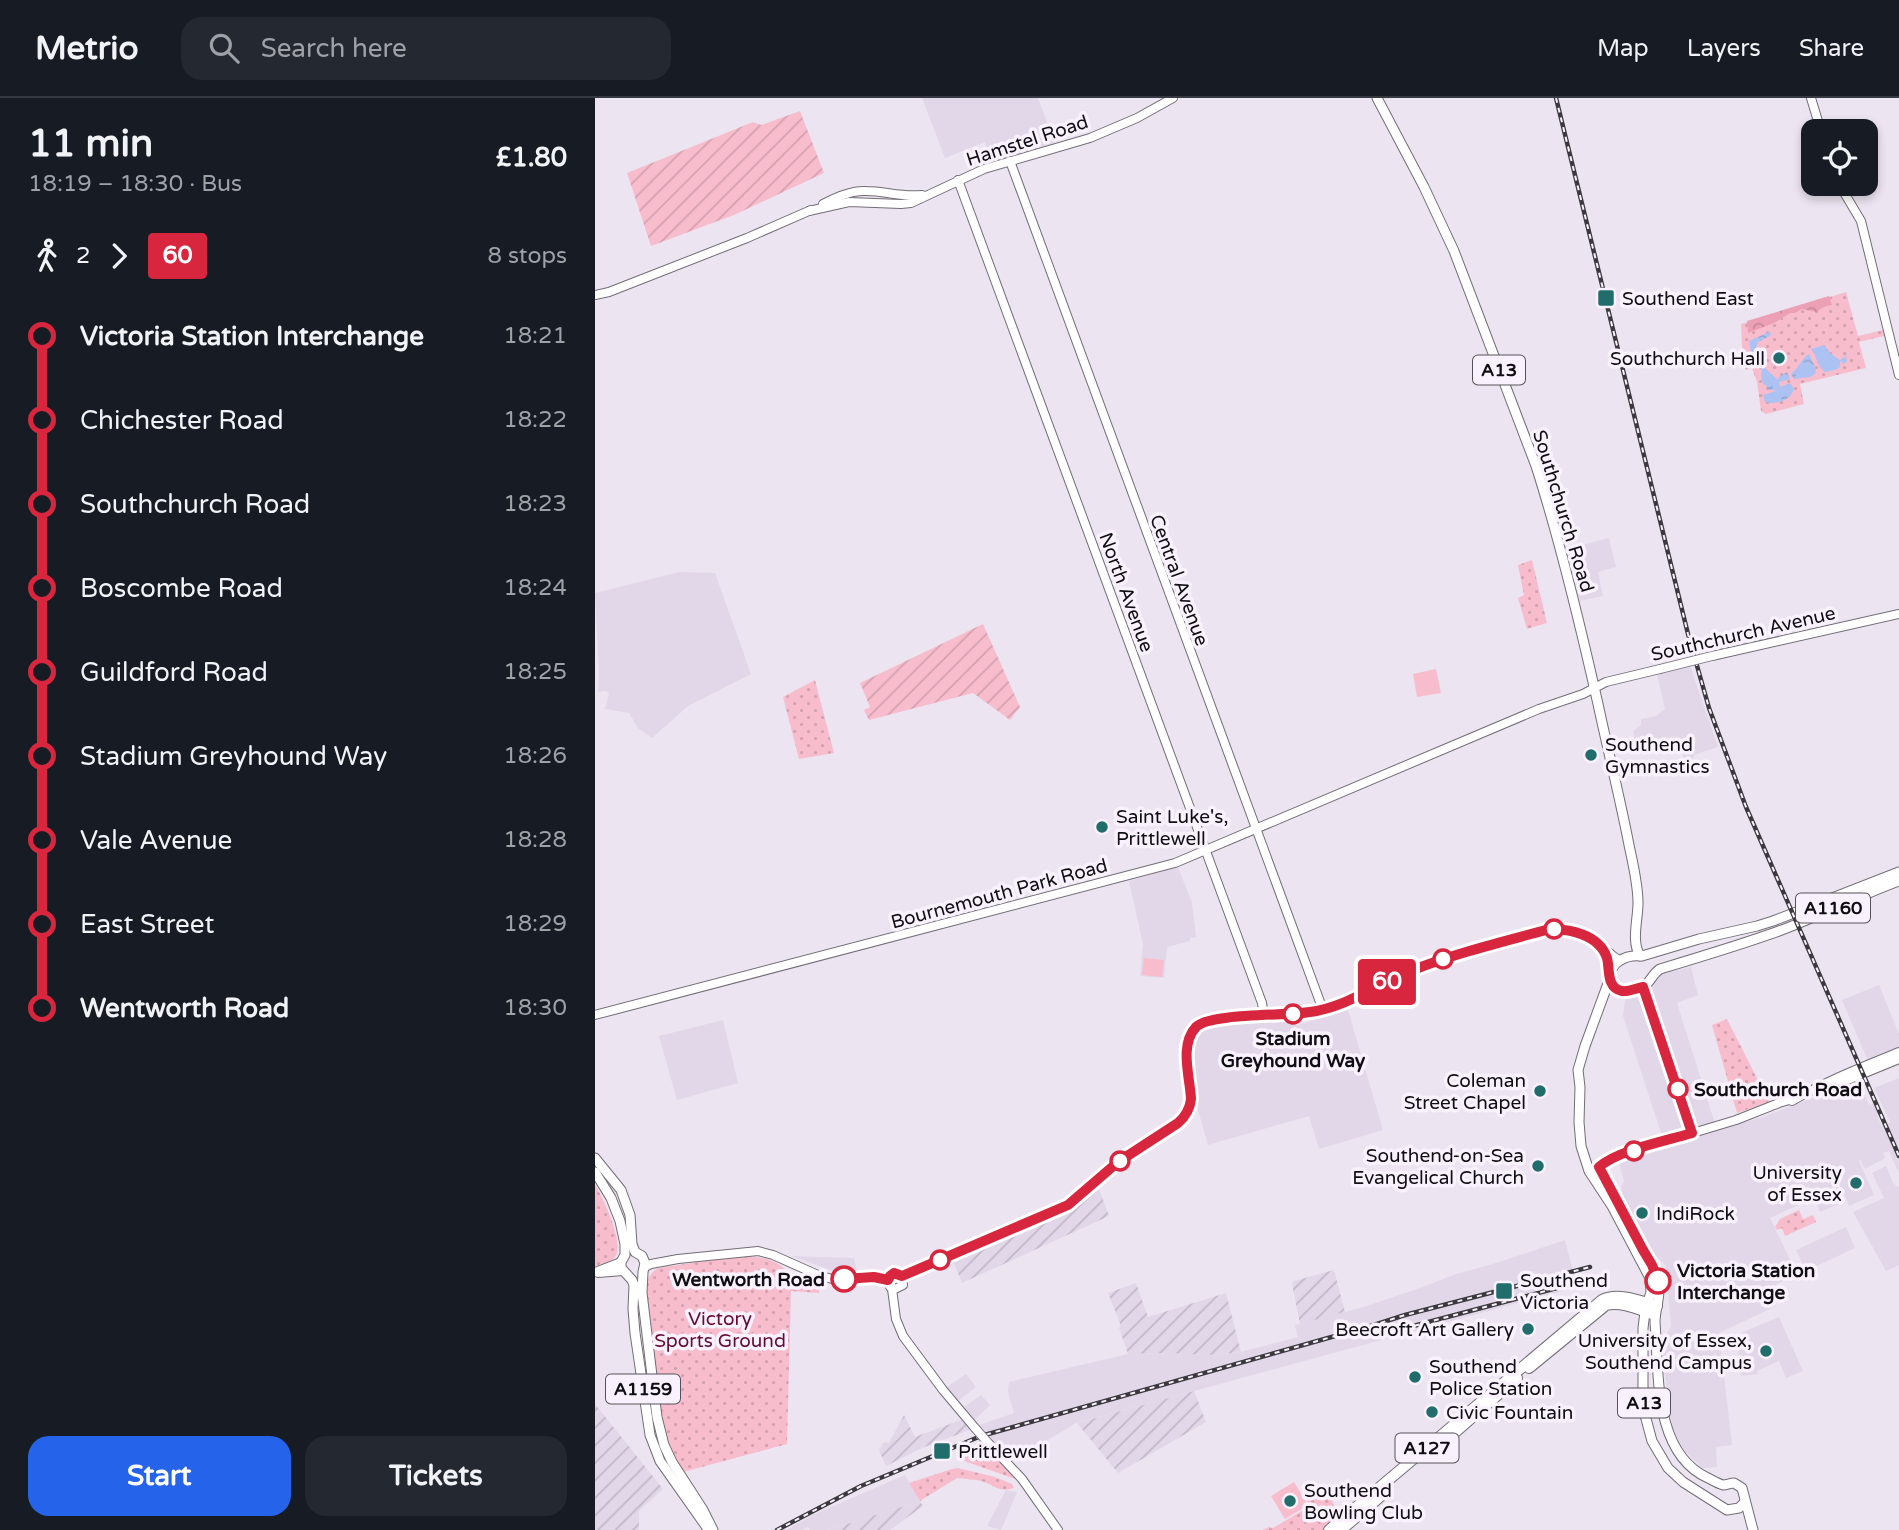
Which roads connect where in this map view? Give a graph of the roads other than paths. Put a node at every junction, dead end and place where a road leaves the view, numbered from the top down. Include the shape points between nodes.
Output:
1 (1173, 98) edge
2 (1377, 98) edge
3 (1811, 98) edge
4 (1817, 119) edge
5 (1010, 161) junction
6 (958, 180) junction
7 (1847, 196) edge
8 (595, 292) edge
9 (1899, 375) edge
10 (1899, 614) edge
11 (1595, 688) junction
12 (1256, 830) junction
13 (1205, 851) junction
14 (1899, 872) edge
15 (1899, 881) edge
16 (1600, 946) junction
17 (1641, 956) junction
18 (1620, 960) junction
19 (1610, 978) junction
20 (1643, 987) dead end
21 (1322, 1010) junction
22 (595, 1016) edge
23 (1264, 1016) junction
24 (1899, 1052) edge
25 (1899, 1059) edge
26 (1815, 1090) junction
27 (595, 1158) edge
28 (1599, 1167) joint
29 (595, 1172) edge
30 (639, 1254) junction
31 (678, 1259) junction
32 (624, 1266) junction
33 (644, 1270) junction
34 (595, 1273) edge
35 (902, 1276) junction
36 (888, 1280) junction
37 (897, 1288) junction
38 (1651, 1309) junction
39 (1724, 1485) junction
40 (1745, 1502) junction
41 (1719, 1503) junction
42 (1735, 1510) junction
43 (1347, 1522) edge
44 (712, 1530) edge
45 (1058, 1530) edge
46 (1329, 1530) edge
47 (1751, 1530) edge

1 - 5 street, Hamstel Road via 1090,138
2 - 11 main road, Southchurch Road / A13 via 1454,251 1536,466
3 - 4 street
5 - 6 street, Hamstel Road
5 - 12 street, Central Avenue
6 - 8 street, Hamstel Road via 914,202 849,202 809,211 608,292
6 - 13 street, North Avenue
7 - 9 street via 1863,225
10 - 11 street, Southchurch Avenue, bridge
11 - 12 street, Bournemouth Park Road
11 - 17 main road, Southchurch Road / A13 via 1637,893 1635,945
12 - 13 street, Bournemouth Park Road
12 - 21 street, Central Avenue
13 - 22 street, Bournemouth Park Road via 1162,867
13 - 23 street, North Avenue
14 - 17 main road, A1160 via 1757,926
15 - 20 main road, A1160 via 1739,946 1660,969
16 - 18 street
16 - 19 street
16 - 21 street via 1573,932 1546,930 1424,966
17 - 18 main road
18 - 19 main road via 1613,965
19 - 38 main road, A13 via 1581,1056 1579,1127 1585,1163 1647,1269
21 - 23 street
23 - 35 street via 1213,1019 1197,1025 1187,1044 1191,1099 1184,1117 1118,1162 1074,1201
24 - 26 street
25 - 26 street
26 - 28 street via 1781,1107 1633,1151
27 - 30 main road via 627,1203 631,1240
28 - 38 main road, A13 via 1654,1267 1658,1285
29 - 32 main road, A1159 via 620,1221
30 - 31 street
30 - 32 main road
30 - 33 main road
31 - 33 street via 651,1264
31 - 36 street via 758,1251 832,1279
32 - 33 main road via 636,1276
32 - 34 street
32 - 44 main road, A1159 via 634,1285 635,1332 654,1449
33 - 44 main road, A1159 via 642,1293 660,1432
35 - 36 street via 894,1273
35 - 37 street via 904,1282
36 - 37 street
37 - 45 street, bridge via 894,1308 904,1336 975,1428 1022,1479
38 - 39 main road, A13 via 1669,1433 1691,1466
38 - 41 main road, A13 via 1642,1345 1645,1415 1652,1441 1668,1468 1683,1482
38 - 43 highway, A127 via 1606,1305 1511,1380
39 - 40 main road via 1740,1486
39 - 41 main road via 1718,1493
40 - 42 main road
40 - 47 main road
41 - 42 main road
42 - 47 main road
43 - 46 highway, A127

